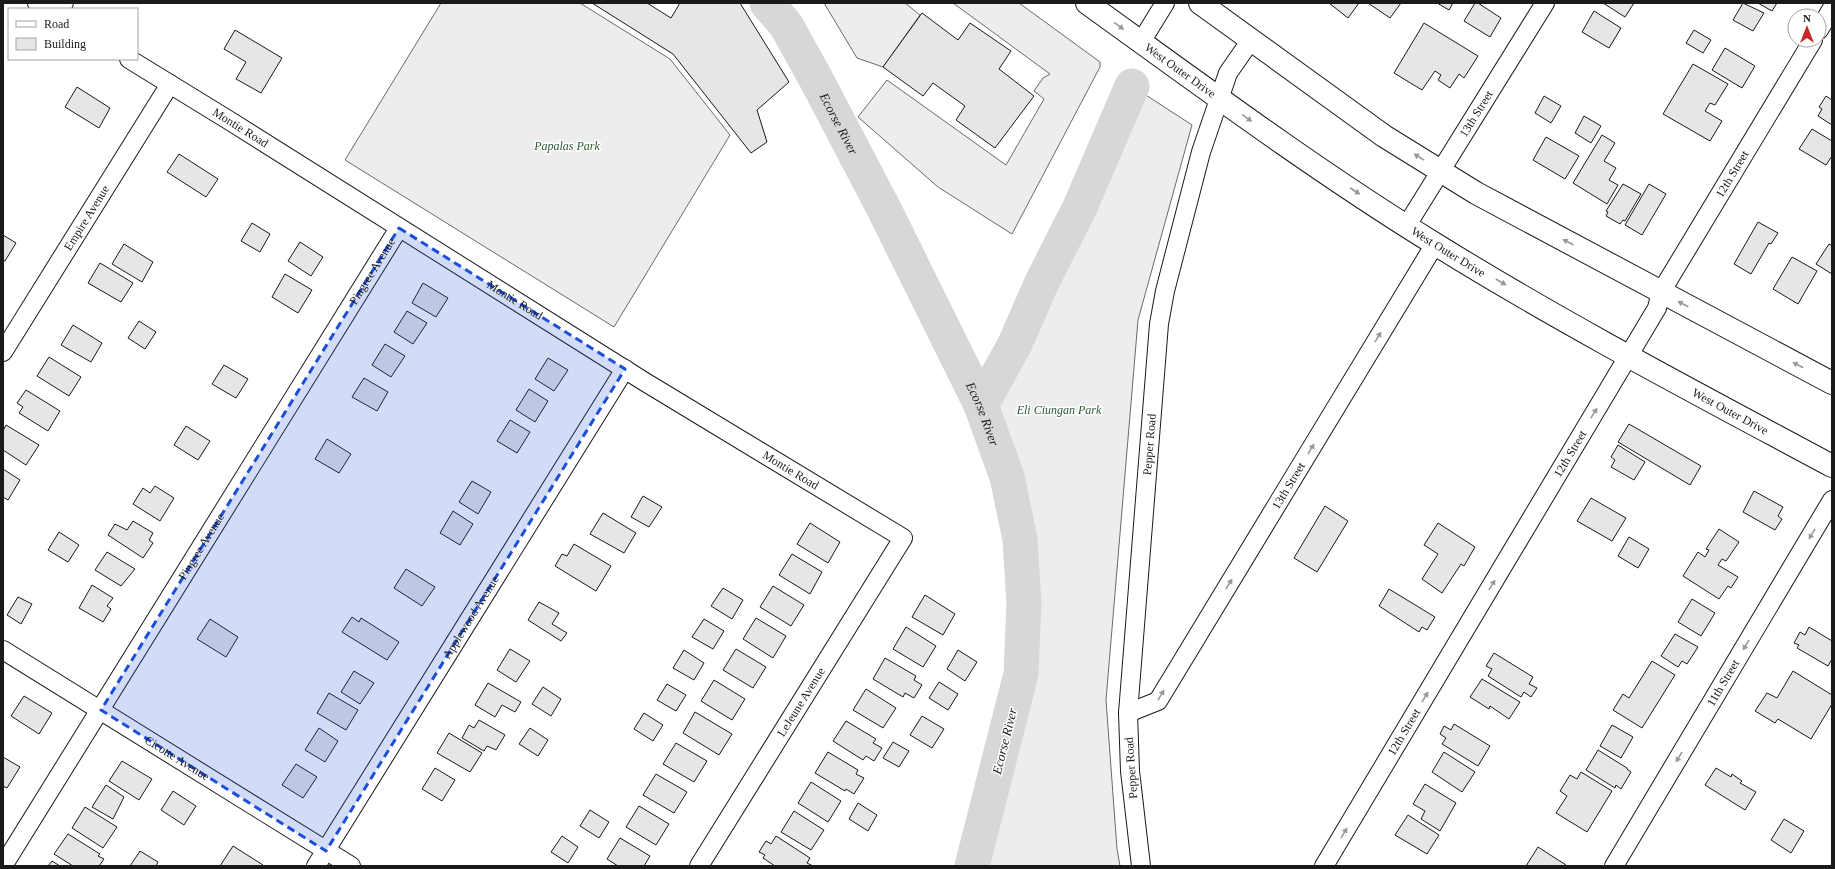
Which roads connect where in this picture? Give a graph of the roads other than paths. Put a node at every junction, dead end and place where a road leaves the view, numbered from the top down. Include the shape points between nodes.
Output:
1 (1087, 3) edge
2 (1165, 3) edge
3 (1200, 3) edge
4 (1545, 3) edge
5 (1251, 40) junction
6 (1141, 42) junction
7 (1808, 48) edge
8 (131, 60) edge
9 (170, 84) junction
10 (1219, 99) junction
11 (1441, 171) junction
12 (1407, 225) junction
13 (399, 228) junction
14 (1435, 244) junction
15 (1661, 292) junction
16 (3, 352) edge
17 (1628, 357) junction
18 (625, 369) junction
19 (1832, 383) edge
20 (1832, 466) edge
21 (1832, 500) edge
22 (903, 538) joint
23 (3, 650) edge
24 (100, 710) junction
25 (1128, 713) junction
26 (326, 851) junction
27 (3, 866) edge
28 (316, 866) edge
29 (351, 866) edge
30 (699, 866) edge
31 (1141, 866) edge
32 (1324, 866) edge
33 (1614, 866) edge

1 -> 6 main road, West Outer Drive
2 - 6 street
3 - 5 main road
4 - 11 street, 13th Street
5 - 10 street, Pepper Road via 1228,73
11 -> 5 main road via 1384,136
6 - 10 main road, West Outer Drive
7 - 15 street, 12th Street
8 - 9 street, Montie Road
9 - 13 street, Montie Road
9 - 16 street, Empire Avenue
10 -> 12 main road, West Outer Drive
10 - 25 street, Pepper Road via 1201,152 1159,324
11 - 12 street, 13th Street
15 -> 11 main road via 1476,193
12 - 14 main road, West Outer Drive
13 - 18 street, Montie Road
13 - 24 street, Pingree Avenue
14 -> 17 main road, West Outer Drive
25 -> 14 street, 13th Street via 1158,701
15 - 17 street, 12th Street via 1657,308
19 -> 15 main road
17 - 20 main road, West Outer Drive
32 -> 17 street, 12th Street
18 - 22 street, Montie Road
18 - 26 street, Applewood Avenue
21 -> 33 street, 11th Street
22 - 30 street, LeJeune Avenue
23 - 24 street, Cicotte Avenue
24 - 26 street, Cicotte Avenue
24 - 27 street, Pingree Avenue
25 - 31 street, Pepper Road via 1130,771
26 - 28 street, Applewood Avenue
26 - 29 street, Cicotte Avenue

